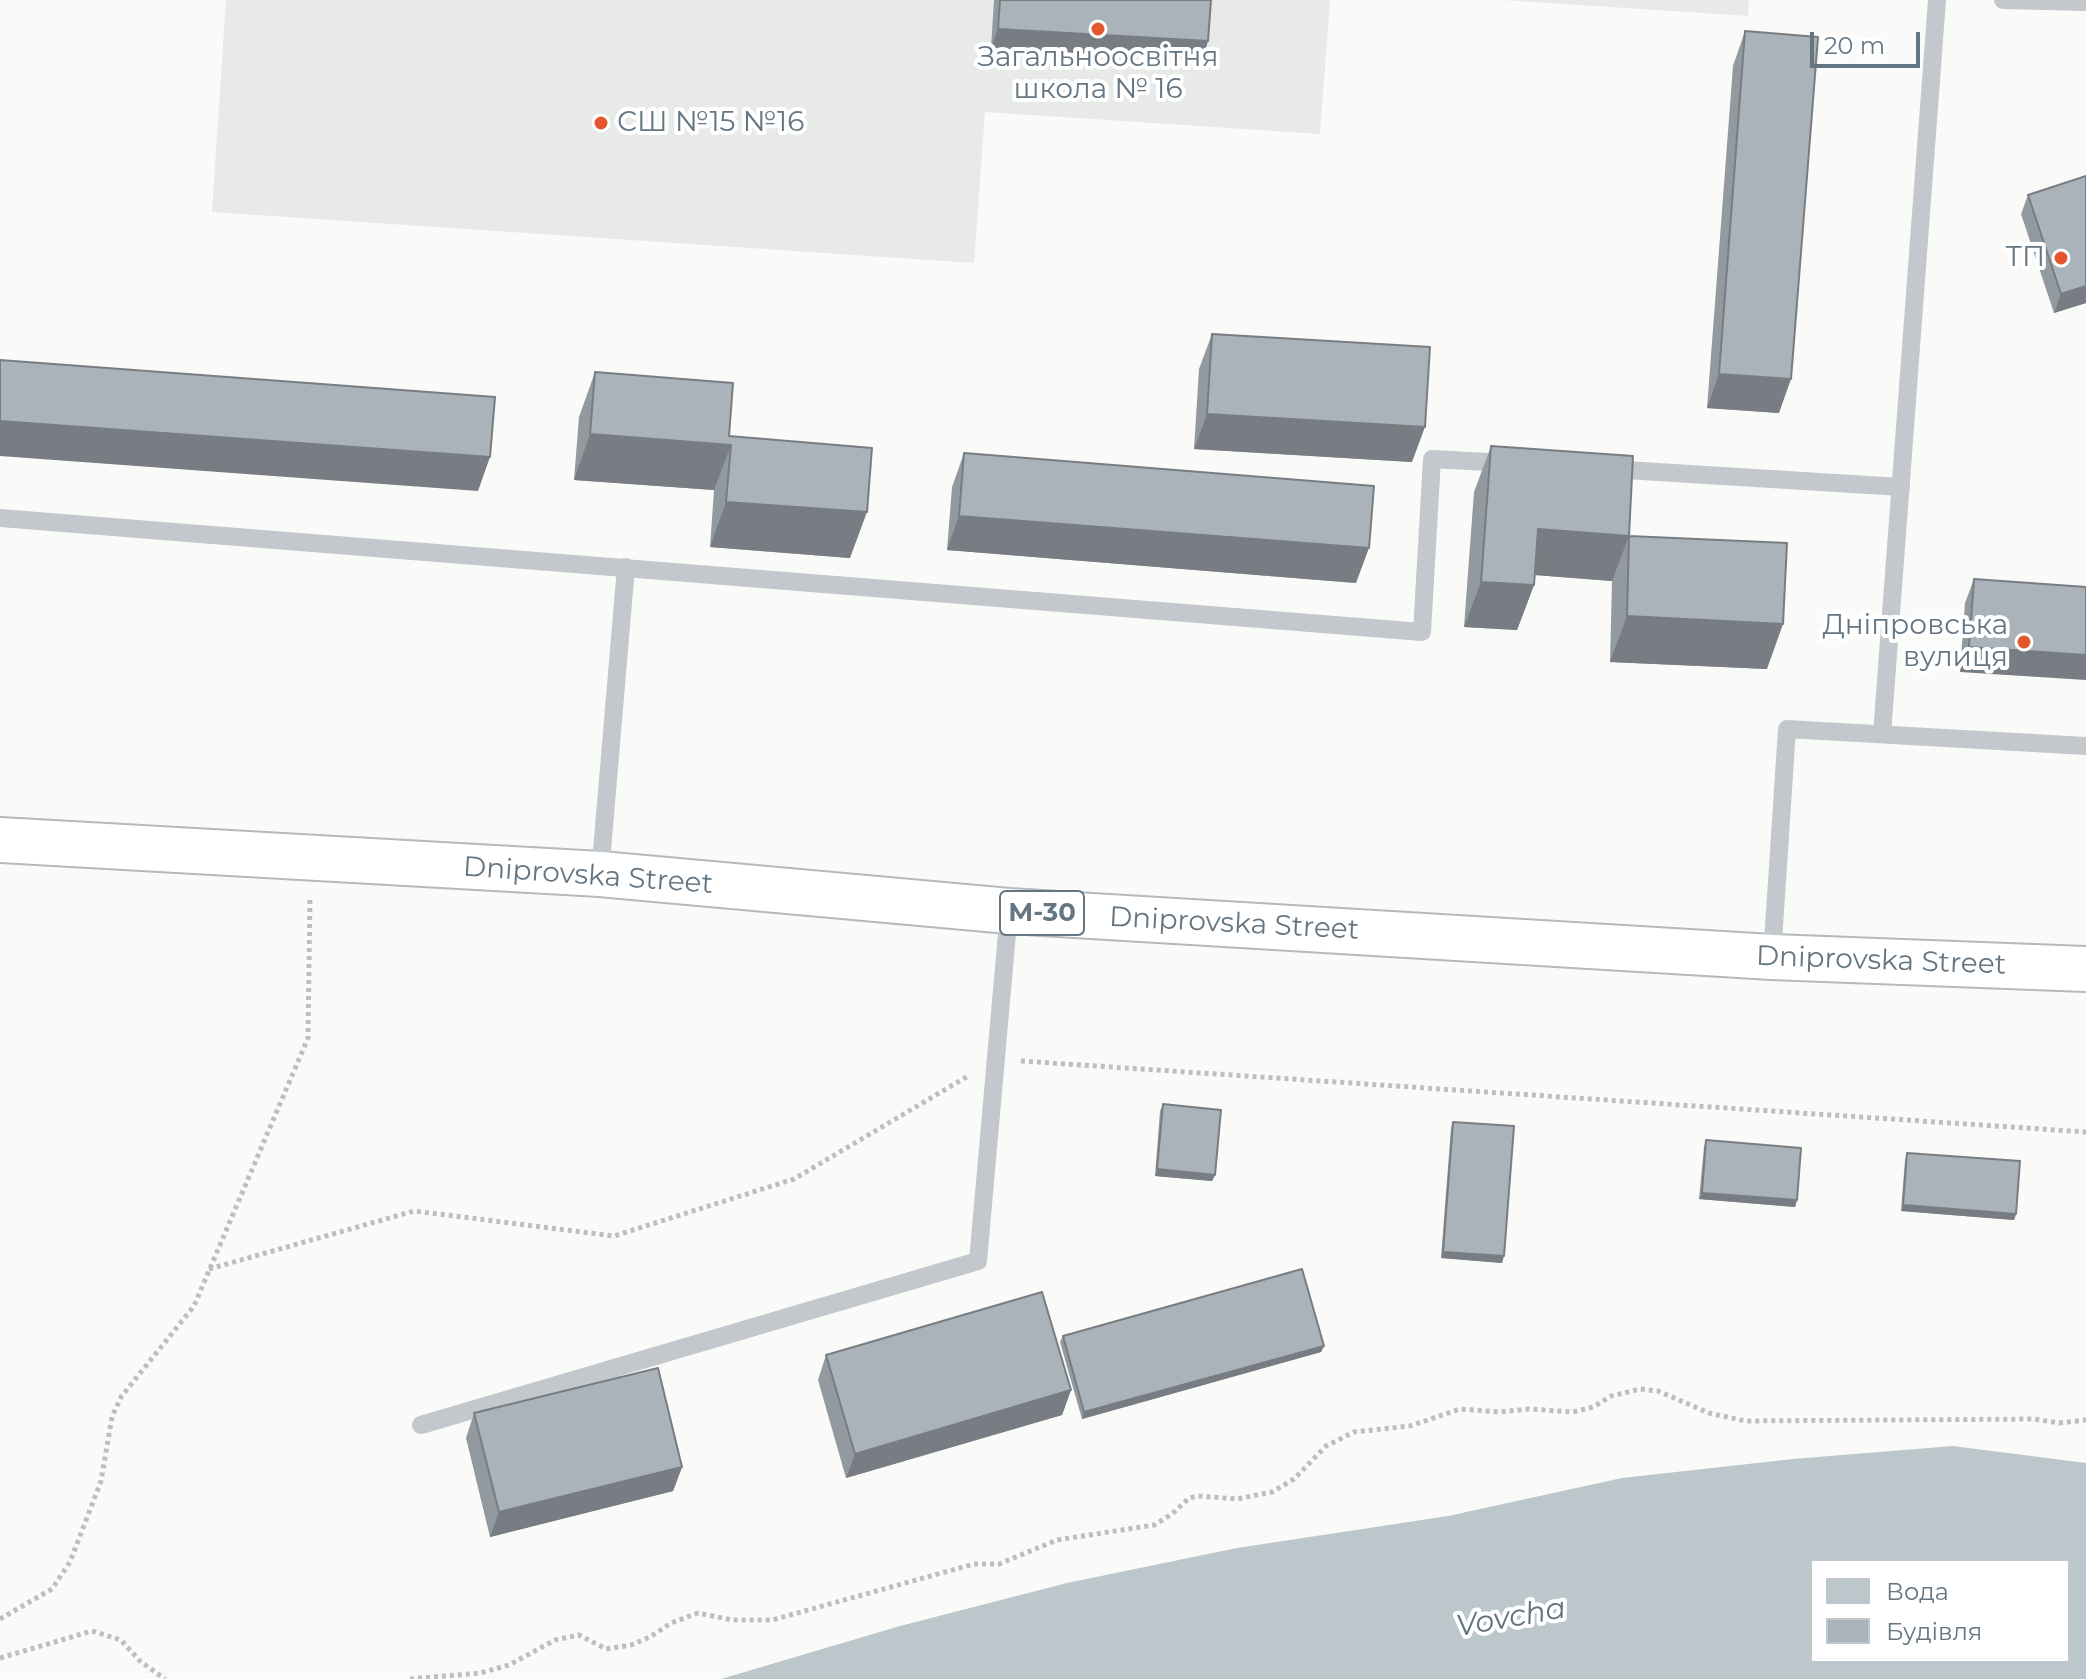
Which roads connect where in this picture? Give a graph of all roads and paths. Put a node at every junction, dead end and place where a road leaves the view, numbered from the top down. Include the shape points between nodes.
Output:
1 (1937, 0) edge
2 (2006, 0) edge
3 (2086, 2) edge
4 (1526, 464) edge
5 (1588, 468) edge
6 (1901, 487) junction
7 (0, 518) edge
8 (626, 567) junction
9 (1882, 734) junction
10 (2086, 746) edge
11 (0, 840) edge
12 (310, 858) junction
13 (600, 874) junction
14 (1009, 911) junction
15 (1772, 957) junction
16 (2086, 969) edge
17 (995, 1060) junction
18 (2086, 1132) edge
19 (209, 1269) junction
20 (2086, 1420) edge
21 (421, 1425) dead end
22 (0, 1619) edge
23 (0, 1658) edge
24 (165, 1679) edge
25 (410, 1679) edge

1 - 6 lane
2 - 3 lane
4 - 8 lane via 1432,459 1422,632
5 - 6 lane
6 - 9 lane
7 - 8 lane
8 - 13 lane
9 - 10 lane
9 - 15 lane via 1787,729
11 - 12 highway, Dniprovska Street / М-30
12 - 13 highway, Dniprovska Street / М-30
12 - 19 path via 308,1038
13 - 14 highway, Dniprovska Street / М-30
14 - 15 highway, Dniprovska Street / М-30
14 - 17 lane
15 - 16 highway, Dniprovska Street / М-30
17 - 18 path
17 - 19 path via 794,1179 614,1236 414,1211
17 - 21 lane via 978,1261
19 - 22 path via 194,1306 121,1397 112,1417 101,1481 70,1562 52,1589
20 - 25 path via 1745,1421 1640,1389 1573,1412 1460,1409 1410,1426 1354,1432 1326,1446 1294,1479 1272,1492 1237,1499 1189,1498 1154,1525 1057,1540 999,1564 974,1564 772,1620 698,1613 631,1645 606,1649 579,1635 480,1673
23 - 24 path via 92,1631 121,1640

